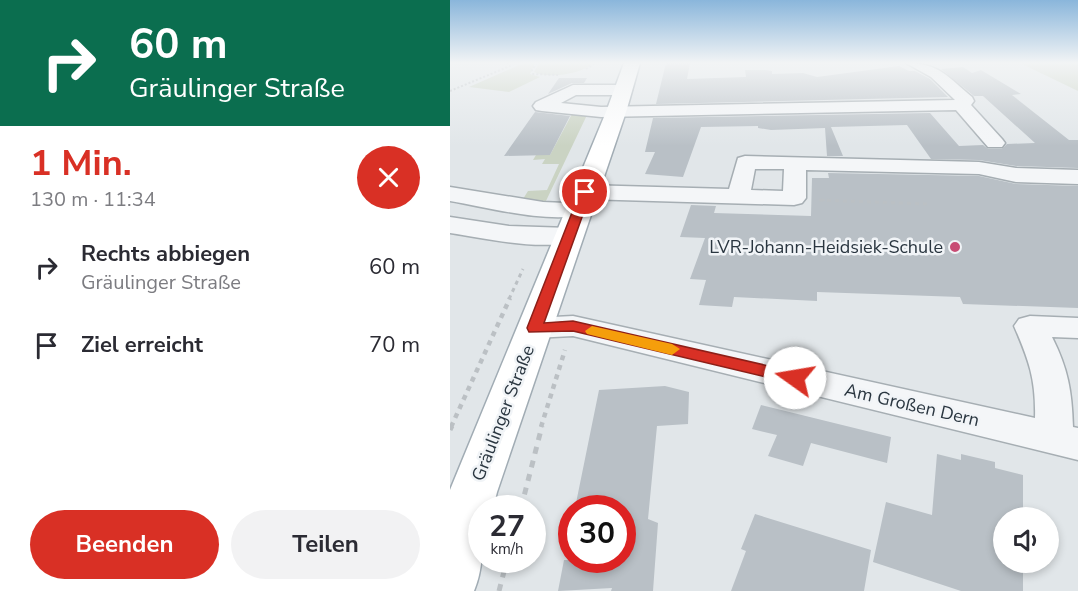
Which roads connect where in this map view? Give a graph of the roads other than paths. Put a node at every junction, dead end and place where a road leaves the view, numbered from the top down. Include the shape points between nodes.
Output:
1 (623, 91) edge
2 (954, 91) edge
3 (620, 101) junction
4 (961, 105) junction
5 (995, 143) dead end
6 (795, 163) junction
7 (687, 173) dead end
8 (1078, 177) edge
9 (450, 194) edge
10 (699, 195) junction
11 (739, 196) junction
12 (578, 212) junction
13 (450, 225) edge
14 (534, 328) junction
15 (1078, 328) edge
16 (1066, 441) edge
17 (462, 498) edge
18 (450, 584) edge

1 - 3 main road, Gräulinger Straße
2 - 4 street via 966,101
3 - 4 street
3 - 12 main road, Gräulinger Straße
4 - 5 street
6 - 8 street via 979,168 1016,176
6 - 11 street via 745,162
6 - 11 street via 794,198
7 - 10 street via 704,180
9 - 12 street
10 - 11 street
10 - 12 street
12 - 13 street via 538,237
12 - 14 main road, Gräulinger Straße
14 - 16 street, Am Großen Dern via 573,326
14 - 17 main road, Gräulinger Straße
15 - 16 street via 1030,326 1043,353
17 - 18 main road, Gräulinger Straße

